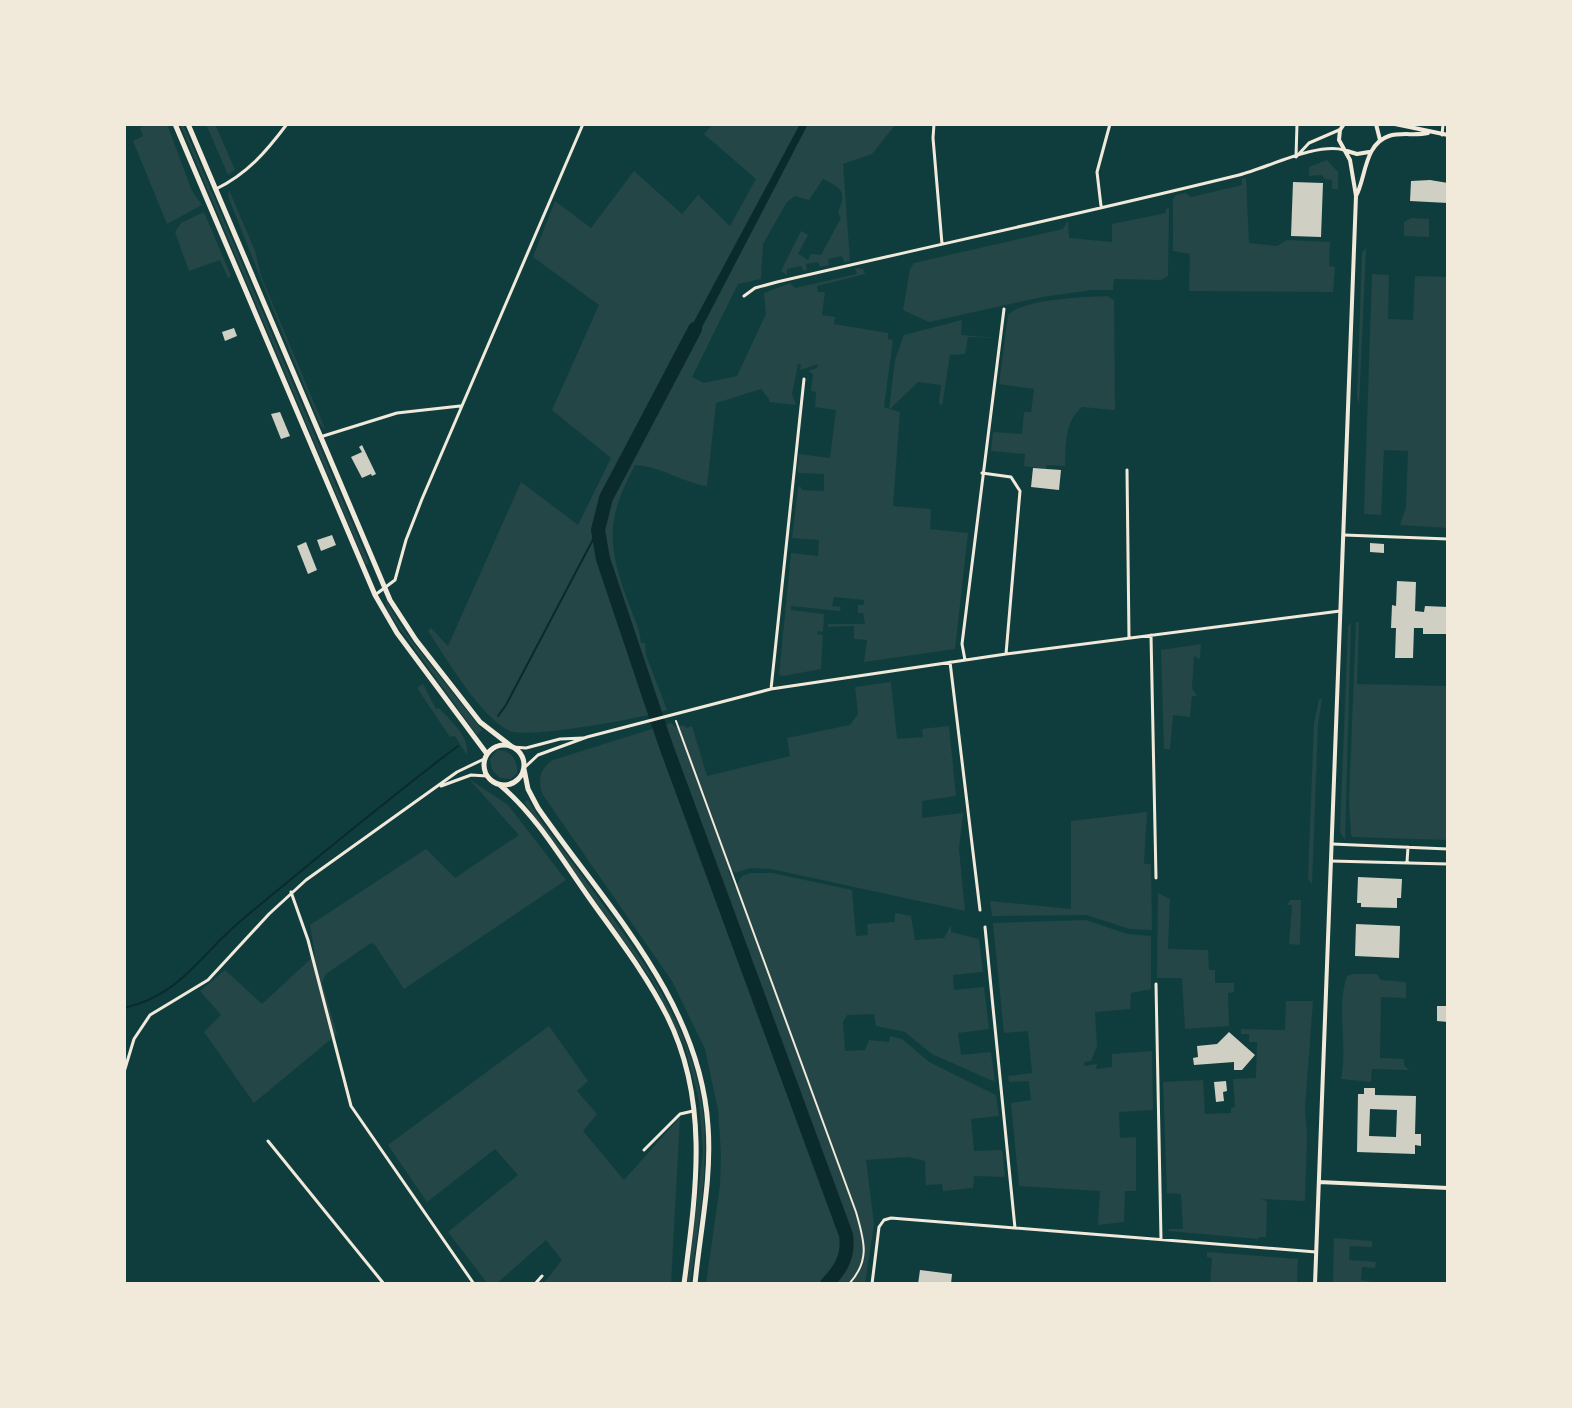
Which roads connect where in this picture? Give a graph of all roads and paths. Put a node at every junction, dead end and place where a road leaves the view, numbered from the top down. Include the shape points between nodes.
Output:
1 (175, 124) edge
2 (188, 124) edge
3 (287, 124) edge
4 (583, 124) edge
5 (934, 124) edge
6 (1110, 124) edge
7 (1297, 124) edge
8 (1376, 124) edge
9 (1395, 124) edge
10 (1443, 124) edge
11 (1343, 125) edge
12 (1428, 133) junction
13 (1445, 135) edge
14 (1379, 142) junction
15 (1344, 150) junction
16 (1372, 151) junction
17 (1296, 157) junction
18 (216, 189) junction
19 (1356, 196) junction
20 (1101, 208) junction
21 (942, 244) junction
22 (744, 296) dead end
23 (1004, 309) dead end
24 (804, 379) dead end
25 (461, 406) junction
26 (320, 437) junction
27 (1127, 470) dead end
28 (982, 473) junction
29 (1343, 535) junction
30 (1448, 539) edge
31 (385, 589) junction
32 (375, 595) junction
33 (1340, 611) junction
34 (1151, 635) junction
35 (1129, 638) junction
36 (1006, 654) junction
37 (965, 660) junction
38 (950, 662) junction
39 (771, 689) junction
40 (676, 721) dead end
41 (587, 737) junction
42 (512, 746) junction
43 (486, 757) junction
44 (524, 769) junction
45 (487, 776) junction
46 (500, 785) junction
47 (434, 789) junction
48 (1331, 844) junction
49 (1408, 847) junction
50 (1448, 849) edge
51 (1331, 861) junction
52 (1407, 862) junction
53 (1448, 864) edge
54 (1156, 878) dead end
55 (291, 892) junction
56 (980, 910) dead end
57 (985, 927) dead end
58 (1156, 984) dead end
59 (124, 1072) edge
60 (695, 1111) junction
61 (268, 1141) dead end
62 (644, 1150) dead end
63 (1319, 1182) junction
64 (1448, 1188) edge
65 (1015, 1228) junction
66 (1161, 1239) junction
67 (1316, 1252) junction
68 (542, 1276) dead end
69 (384, 1284) edge
70 (474, 1284) edge
71 (535, 1284) edge
72 (684, 1284) edge
73 (695, 1284) edge
74 (849, 1284) edge
75 (872, 1284) edge
76 (1315, 1284) edge

1 - 32 main road
2 - 18 main road
3 - 18 street via 255,163
4 - 25 street
5 - 21 street
6 - 20 street via 1097,172
7 - 17 street
8 - 14 street
9 - 12 street
10 - 13 street
11 - 15 street via 1339,140
11 - 17 street via 1309,143
12 - 13 street
12 - 14 street via 1388,136
14 - 16 street
15 - 16 street
15 - 17 street via 1328,148
15 - 19 street
16 - 19 street
17 - 20 street
18 - 26 main road
19 - 29 street
20 - 21 street
21 - 22 street via 777,282
23 - 28 street
24 - 39 street
25 - 26 street via 397,413
25 - 31 street via 395,580
26 - 31 main road
27 - 35 street
28 - 36 street via 1011,477 1020,491
28 - 37 street via 962,644
29 - 30 street
29 - 33 street
31 - 32 street
31 - 42 main road via 416,640 480,722
32 - 43 main road
33 - 34 street
33 - 48 street
34 - 35 street
34 - 54 street
35 - 36 street
36 - 37 street
37 - 38 street
38 - 39 street
38 - 56 street
39 - 41 street
40 - 74 path via 856,1212 864,1260
41 - 42 street
41 - 44 street via 538,755
42 - 43 main road via 495,747
42 - 44 main road via 522,755
43 - 45 main road
43 - 47 street
44 - 46 main road via 517,781
44 - 73 main road via 538,808 660,981 695,1056 709,1158
45 - 46 main road
45 - 47 street via 468,776
46 - 60 main road via 526,811 653,990 680,1045
47 - 55 street
48 - 49 street
48 - 51 street
49 - 50 street
49 - 52 street
51 - 52 street
51 - 63 street
52 - 53 street
55 - 59 street via 208,980 150,1015 134,1039
55 - 70 street via 351,1106
57 - 65 street
58 - 66 street
60 - 62 street via 680,1114
60 - 72 main road via 697,1170
61 - 69 street
63 - 64 street
63 - 67 street
65 - 66 street
65 - 75 street via 888,1218 879,1227
66 - 67 street
67 - 76 street
68 - 71 street

